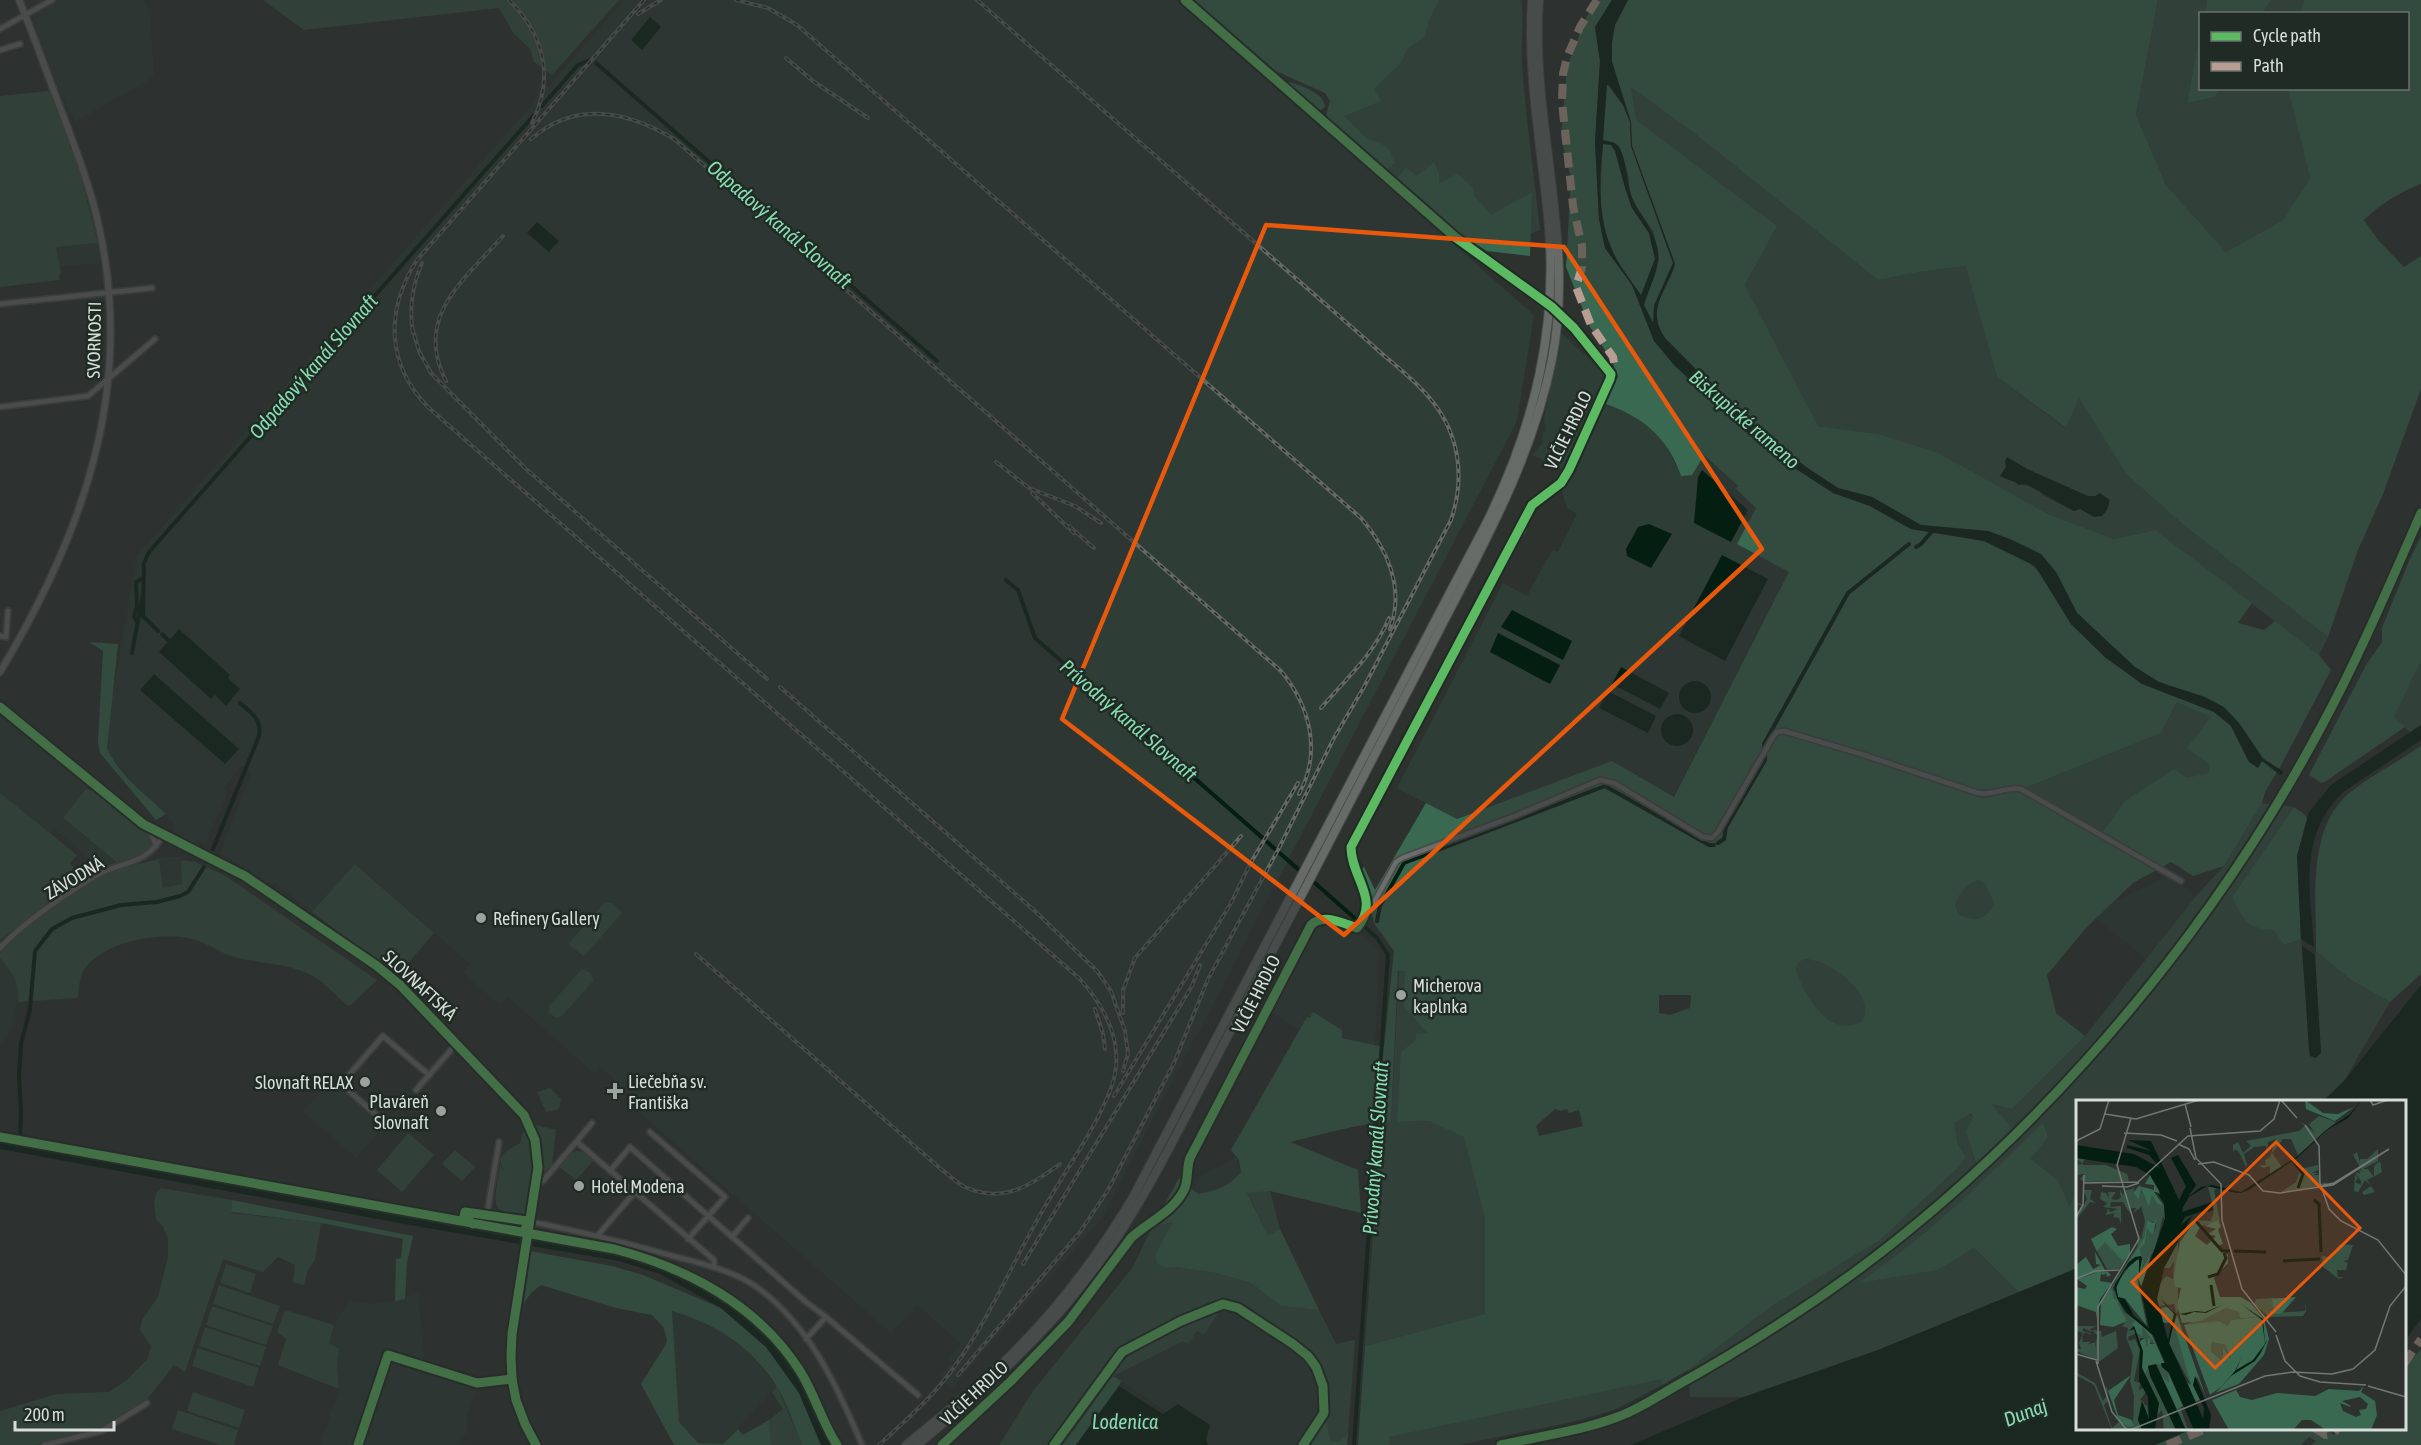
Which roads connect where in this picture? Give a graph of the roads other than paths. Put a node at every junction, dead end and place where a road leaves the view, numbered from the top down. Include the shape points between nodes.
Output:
1 (19, 0) edge
2 (52, 0) edge
3 (1185, 0) edge
4 (1532, 0) edge
5 (1539, 0) edge
6 (26, 16) junction
7 (0, 29) edge
8 (20, 44) dead end
9 (0, 50) edge
10 (152, 288) dead end
11 (109, 292) junction
12 (0, 304) edge
13 (155, 339) dead end
14 (109, 378) junction
15 (94, 393) junction
16 (106, 402) junction
17 (0, 407) edge
18 (8, 612) dead end
19 (0, 636) edge
20 (0, 672) edge
21 (0, 706) edge
22 (150, 829) junction
23 (163, 836) junction
24 (156, 847) junction
25 (2181, 880) dead end
26 (1368, 910) junction
27 (0, 948) edge
28 (457, 1043) junction
29 (429, 1076) junction
30 (416, 1090) dead end
31 (592, 1123) dead end
32 (388, 1125) dead end
33 (650, 1132) dead end
34 (499, 1142) dead end
35 (577, 1142) junction
36 (610, 1171) junction
37 (536, 1184) junction
38 (635, 1192) junction
39 (708, 1216) junction
40 (748, 1218) dead end
41 (530, 1221) junction
42 (598, 1235) junction
43 (732, 1237) junction
44 (688, 1239) junction
45 (714, 1267) junction
46 (826, 1317) junction
47 (806, 1339) junction
48 (1017, 1353) junction
49 (512, 1379) junction
50 (918, 1395) dead end
51 (147, 1403) dead end
52 (44, 1445) edge
53 (358, 1445) edge
54 (536, 1445) edge
55 (862, 1445) edge
56 (906, 1445) edge
57 (918, 1445) edge
58 (942, 1445) edge

1 - 6 main road, SVORNOSTI
2 - 6 street
3 - 26 street, VLČIE HRDLO, bridge via 1462,243 1543,298 1611,374 1566,477 1532,505 1525,516 1522,531 1510,545 1351,847
4 - 48 highway via 1531,70 1548,218 1551,285 1544,356 1520,450 1488,520 1143,1180 1092,1261
5 - 48 highway via 1538,68 1556,217 1560,287 1553,357 1523,460 1495,524 1149,1184 1098,1265 1047,1327
6 - 7 street
6 - 11 main road, SVORNOSTI via 93,204
8 - 9 street
10 - 11 street
11 - 12 street
11 - 14 main road, SVORNOSTI
13 - 14 street
14 - 15 street
14 - 16 main road, SVORNOSTI
15 - 16 street
15 - 17 street
16 - 20 main road, SVORNOSTI via 94,463 79,511 36,608
18 - 19 street via 6,637
21 - 22 main road, SLOVNAFTSKÁ
22 - 23 main road, SLOVNAFTSKÁ
22 - 24 street
23 - 24 street, ZÁVODNÁ
23 - 28 main road, SLOVNAFTSKÁ via 239,872 377,966
24 - 27 street, ZÁVODNÁ via 134,862 96,876
25 - 26 street via 2021,789 1978,793 1784,731 1773,737 1714,837 1703,837 1614,783 1600,780 1402,858
26 - 58 street, VLČIE HRDLO via 1357,928 1328,919 1311,926 1190,1158 1185,1188 1171,1206 1131,1238 1068,1322
28 - 29 street
28 - 37 main road, SLOVNAFTSKÁ via 528,1121 537,1153
29 - 30 street
29 - 32 street via 383,1036 341,1084
31 - 35 street
33 - 39 street via 725,1197
34 - 41 street via 487,1214
35 - 36 street
35 - 37 street
36 - 38 street
36 - 39 street, VLČIE HRDLO via 630,1148
37 - 41 main road, SLOVNAFTSKÁ
38 - 42 street
38 - 44 street
39 - 43 street, VLČIE HRDLO
39 - 44 street
40 - 43 street
41 - 42 street
41 - 49 main road, SLOVNAFTSKÁ via 511,1343
42 - 45 street
43 - 46 street, VLČIE HRDLO
44 - 45 street via 714,1260
45 - 47 street via 759,1288
46 - 47 street
46 - 50 street, VLČIE HRDLO
47 - 55 street via 830,1373
48 - 56 highway
48 - 57 highway via 978,1395
49 - 53 street via 480,1383 388,1355
49 - 54 main road, SLOVNAFTSKÁ via 521,1415
51 - 52 street via 102,1431

